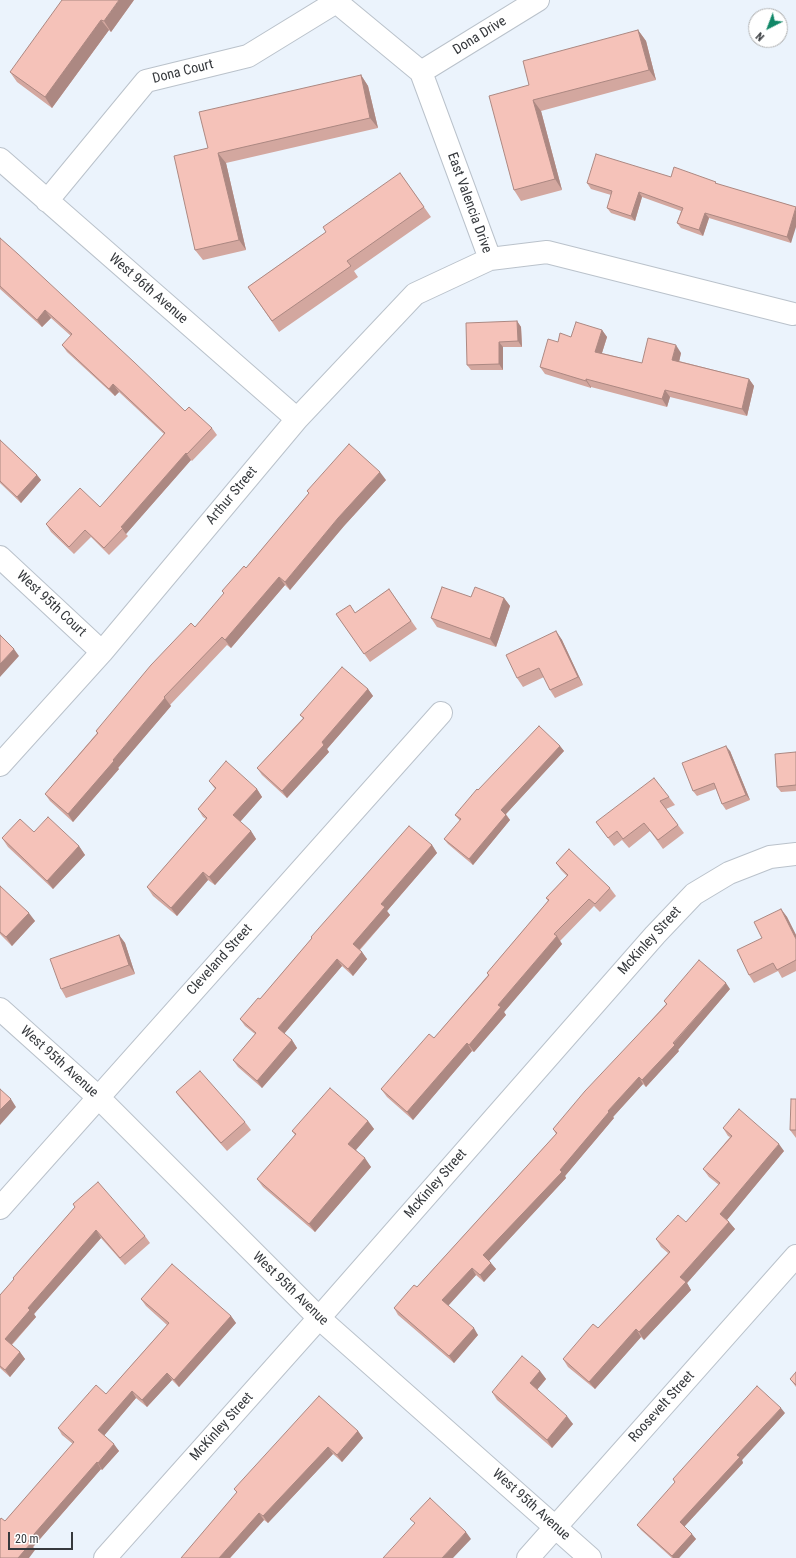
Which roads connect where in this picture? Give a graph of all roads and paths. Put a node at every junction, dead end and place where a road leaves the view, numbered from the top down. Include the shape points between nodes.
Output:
1 (538, 0) edge
2 (335, 1) edge
3 (421, 72) junction
4 (0, 159) edge
5 (47, 200) junction
6 (490, 259) junction
7 (793, 314) dead end
8 (297, 419) junction
9 (0, 557) edge
10 (102, 652) junction
11 (441, 713) dead end
12 (0, 765) edge
13 (796, 854) edge
14 (0, 1009) edge
15 (98, 1097) junction
16 (0, 1208) edge
17 (796, 1256) edge
18 (319, 1318) junction
19 (555, 1527) junction
20 (106, 1558) edge
21 (528, 1558) edge
22 (590, 1558) edge

1 - 3 street, Dona Drive
2 - 3 street
2 - 5 street, Dona Court via 248,56 146,81
3 - 6 street, East Valencia Drive
4 - 5 street, West 96th Avenue
5 - 8 street, West 96th Avenue
6 - 7 street, East Valencia Drive via 547,252
6 - 8 street, Arthur Street via 415,294
8 - 10 street, Arthur Street
9 - 10 street, West 95th Court
10 - 12 street, Arthur Street
11 - 15 street, Cleveland Street
13 - 18 street, McKinley Street via 770,857 729,873 694,894 655,935
14 - 15 street, West 95th Avenue
15 - 16 street, Cleveland Street
15 - 18 street, West 95th Avenue
17 - 19 street, Roosevelt Street
18 - 19 street, West 95th Avenue
18 - 20 street, McKinley Street
19 - 21 street, Roosevelt Street
19 - 22 street, West 95th Avenue

